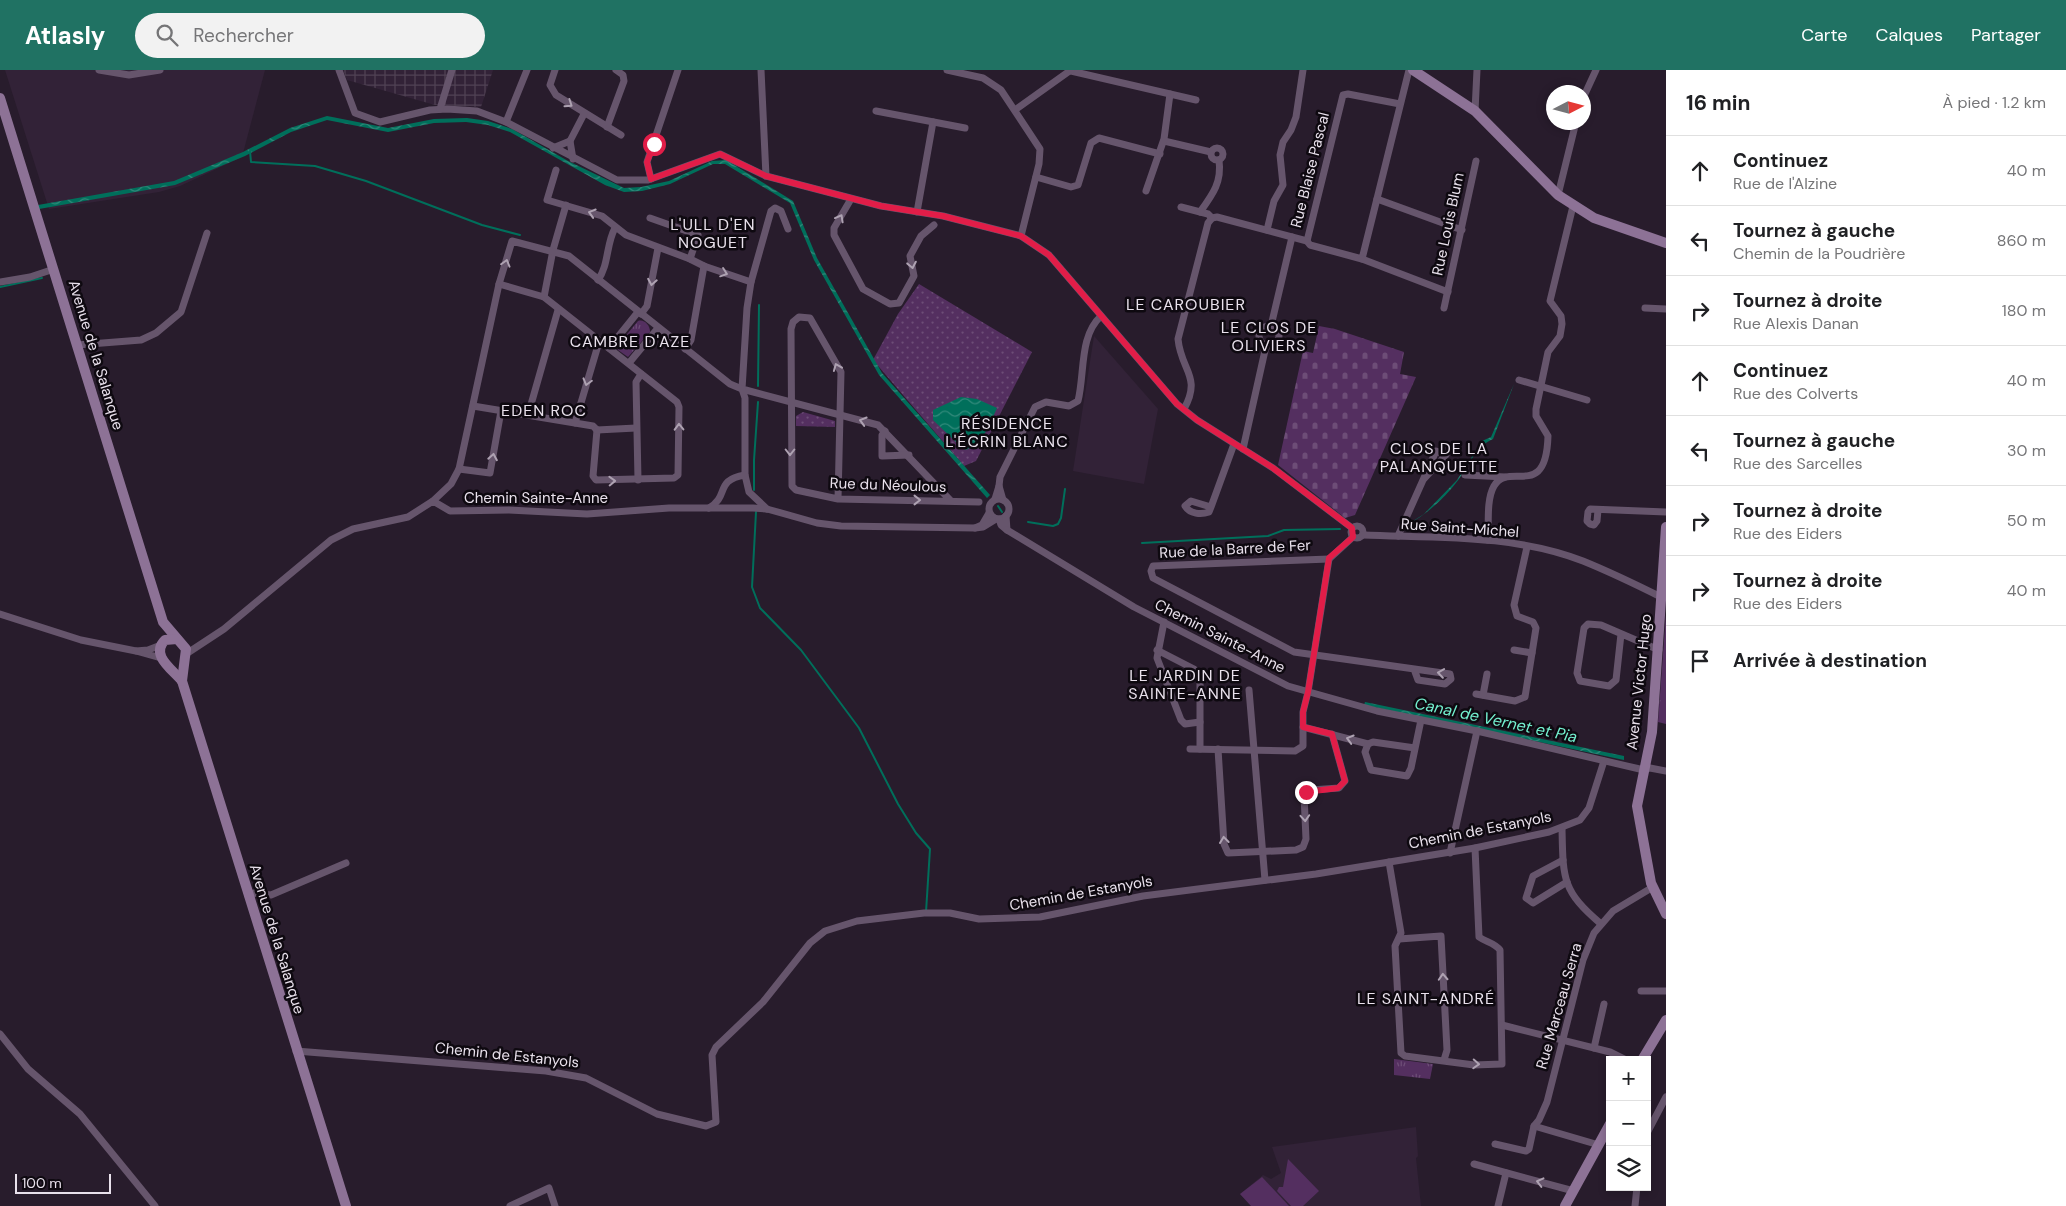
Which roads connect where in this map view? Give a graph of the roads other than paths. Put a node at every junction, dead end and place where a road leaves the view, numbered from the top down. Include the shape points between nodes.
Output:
1 (99, 70) edge
2 (160, 70) edge
3 (338, 70) edge
4 (452, 70) edge
5 (528, 70) edge
6 (555, 70) edge
7 (616, 70) edge
8 (678, 70) edge
9 (761, 70) edge
10 (947, 70) edge
11 (986, 70) edge
12 (1071, 70) edge
13 (1114, 70) edge
14 (1303, 70) edge
15 (1408, 70) edge
16 (1413, 70) edge
17 (1477, 70) edge
18 (1596, 70) edge
19 (983, 78) junction
20 (1112, 79) junction
21 (1589, 85) edge
22 (1170, 94) junction
23 (0, 98) edge
24 (1196, 100) dead end
25 (1400, 104) junction
26 (440, 110) junction
27 (1015, 110) junction
28 (876, 111) dead end
29 (1475, 111) junction
30 (584, 114) junction
31 (506, 122) junction
32 (933, 122) junction
33 (607, 128) junction
34 (965, 128) dead end
35 (1574, 130) edge
36 (621, 135) dead end
37 (570, 141) junction
38 (1164, 141) junction
39 (553, 148) junction
40 (1210, 152) junction
41 (1160, 154) junction
42 (574, 159) junction
43 (1219, 160) junction
44 (1476, 161) dead end
45 (556, 170) dead end
46 (766, 176) junction
47 (1036, 177) junction
48 (651, 179) junction
49 (1146, 191) dead end
50 (1558, 195) junction
51 (851, 199) junction
52 (1377, 199) junction
53 (566, 206) junction
54 (1573, 206) junction
55 (1181, 207) dead end
56 (917, 212) junction
57 (1200, 212) junction
58 (650, 218) dead end
59 (1212, 218) junction
60 (934, 225) dead end
61 (615, 228) junction
62 (788, 229) dead end
63 (1267, 230) junction
64 (1462, 230) junction
65 (1638, 232) junction
66 (207, 233) dead end
67 (1021, 236) junction
68 (1292, 237) junction
69 (1666, 237) edge
70 (1307, 241) junction
71 (1666, 243) edge
72 (658, 248) junction
73 (552, 250) junction
74 (690, 258) junction
75 (1362, 259) junction
76 (704, 266) junction
77 (54, 270) junction
78 (598, 280) junction
79 (0, 282) edge
80 (751, 282) junction
81 (499, 284) junction
82 (1448, 292) junction
83 (544, 297) junction
84 (1444, 308) dead end
85 (1645, 308) dead end
86 (1666, 309) edge
87 (558, 310) junction
88 (640, 313) junction
89 (1101, 316) junction
90 (1271, 326) junction
91 (658, 328) junction
92 (599, 342) junction
93 (77, 345) junction
94 (1266, 346) junction
95 (609, 348) junction
96 (685, 349) junction
97 (629, 363) junction
98 (641, 374) junction
99 (1520, 380) dead end
100 (1540, 387) junction
101 (742, 389) junction
102 (1587, 400) dead end
103 (790, 403) junction
104 (473, 406) junction
105 (1184, 409) junction
106 (501, 411) junction
107 (528, 415) junction
108 (839, 415) junction
109 (575, 423) junction
110 (636, 428) junction
111 (597, 430) junction
112 (885, 431) junction
113 (1234, 444) junction
114 (1243, 449) junction
115 (909, 456) junction
116 (459, 469) junction
117 (745, 475) junction
118 (1465, 475) dead end
119 (1507, 477) junction
120 (638, 480) junction
121 (1423, 480) dead end
122 (999, 486) junction
123 (942, 492) junction
124 (838, 499) junction
125 (934, 500) junction
126 (950, 500) junction
127 (1003, 500) junction
128 (433, 501) junction
129 (991, 506) junction
130 (1211, 507) dead end
131 (708, 509) junction
132 (767, 509) junction
133 (1598, 510) dead end
134 (1666, 512) edge
135 (1000, 518) junction
136 (1666, 527) edge
137 (975, 528) junction
138 (1352, 528) junction
139 (1363, 535) junction
140 (1398, 536) junction
141 (1353, 537) junction
142 (1488, 540) junction
143 (1527, 547) junction
144 (1329, 558) junction
145 (1663, 598) edge
146 (0, 614) edge
147 (163, 622) junction
148 (1164, 622) junction
149 (1621, 634) junction
150 (179, 640) junction
151 (202, 643) junction
152 (161, 644) junction
153 (136, 650) junction
154 (1157, 650) junction
155 (1514, 650) dead end
156 (1659, 650) junction
157 (1532, 653) junction
158 (1313, 655) junction
159 (184, 657) junction
160 (164, 661) junction
161 (1414, 669) junction
162 (1487, 674) dead end
163 (182, 681) junction
164 (1249, 690) dead end
165 (1308, 692) junction
166 (1421, 720) junction
167 (1200, 722) junction
168 (1303, 727) junction
169 (1477, 731) junction
170 (1332, 734) junction
171 (1368, 744) junction
172 (1415, 748) junction
173 (1190, 749) dead end
174 (1200, 749) junction
175 (1218, 750) junction
176 (1255, 750) junction
177 (1604, 761) junction
178 (1644, 770) junction
179 (1666, 771) edge
180 (1562, 828) junction
181 (1475, 848) junction
182 (1262, 852) junction
183 (1450, 853) junction
184 (1562, 860) junction
185 (1389, 862) junction
186 (346, 863) dead end
187 (1264, 880) junction
188 (1566, 882) junction
189 (1653, 887) junction
190 (248, 896) junction
191 (1666, 914) edge
192 (1601, 924) junction
193 (1399, 939) junction
194 (1641, 991) dead end
195 (1666, 991) edge
196 (1604, 1004) dead end
197 (1666, 1020) edge
198 (1502, 1025) junction
199 (0, 1034) edge
200 (1563, 1040) junction
201 (1594, 1048) junction
202 (296, 1051) junction
203 (1618, 1056) edge
204 (1644, 1056) edge
205 (1444, 1060) junction
206 (1666, 1097) edge
207 (1651, 1125) edge
208 (1534, 1126) junction
209 (1606, 1132) edge
210 (1495, 1144) dead end
211 (1599, 1145) junction
212 (1474, 1164) dead end
213 (1506, 1174) junction
214 (1575, 1189) junction
215 (1637, 1191) edge
216 (155, 1206) edge
217 (346, 1206) edge
218 (510, 1206) edge
219 (555, 1206) edge
220 (1498, 1206) edge
221 (1565, 1206) edge
222 (1635, 1206) edge

1 - 2 street via 129,74
3 - 26 street via 355,113 366,119 380,122
4 - 26 street
5 - 31 street
6 -> 30 street via 551,91
7 - 33 street via 623,75 624,81
8 - 48 street via 647,162
9 - 46 street
10 - 19 street
11 - 19 street
12 - 20 street
12 - 27 street
13 - 20 street
14 - 63 street via 1296,117 1282,142 1283,185 1274,201
15 - 25 street
16 - 29 main road
17 - 29 street
18 - 21 street
19 - 27 street via 1001,90
20 - 22 street
22 - 24 street
22 - 38 street
23 - 77 main road, Avenue de la Salanque
25 - 52 street
25 - 70 street, Rue Blaise Pascal via 1343,95
26 - 31 street via 477,111
27 - 47 street via 1040,149
28 - 32 street
29 - 50 main road
30 - 33 street
30 - 37 street
31 - 39 street
32 - 34 street
32 - 56 street
33 - 36 street
35 - 50 street
37 - 39 street
37 - 42 street
38 - 40 street
38 - 41 street
39 - 42 street
40 - 43 street via 1213,159
40 - 43 street via 1215,148 1221,149 1223,156
41 - 47 street via 1099,138 1091,143 1078,185 1070,187
41 - 49 street
42 - 48 street via 617,180 636,182
43 - 57 street via 1216,190
44 - 64 street, Rue Louis Blum
45 - 53 street via 547,200
46 - 48 street via 720,154
46 - 51 street
47 - 67 street
50 - 54 main road
51 - 56 street
60 -> 51 street via 921,236 910,256 914,276 899,303 890,304 863,289 834,235 834,228
52 - 64 street
52 - 75 street
61 -> 53 street via 602,216
53 - 73 street
54 - 65 main road via 1594,218
54 - 100 street via 1550,301 1561,316 1560,336 1548,352
55 - 57 street
56 - 67 street
57 - 59 street
58 - 74 street via 698,235
59 - 63 street
59 - 105 street via 1208,222 1178,339 1192,381 1190,398
61 - 72 street
61 - 78 street via 604,272
62 - 80 street via 781,211 775,208 771,211
63 - 68 street
64 - 82 street, Rue Louis Blum
65 - 69 main road
65 - 71 main road
66 - 93 street via 181,312 156,333 141,340
67 - 89 street via 1049,255
68 - 70 street
68 - 90 street
70 - 75 street, Rue Blaise Pascal via 1310,245
72 - 74 street
72 -> 88 street via 648,306
73 - 78 street via 569,256
81 -> 73 street via 512,240
73 - 83 street
74 - 76 street
75 - 82 street, Rue Blaise Pascal
76 -> 80 street
76 - 96 street via 691,340
77 - 79 street
77 - 93 main road, Avenue de la Salanque
78 - 88 street
80 - 101 street via 744,333
81 - 83 street
81 - 104 street
82 - 84 street, Rue Louis Blum
83 - 87 street
85 - 86 street
87 - 92 street
87 - 107 street
88 - 91 street
88 - 95 street
89 - 105 street
89 - 122 street via 1093,324 1085,346 1083,381 1078,400 1070,406 1046,402 1035,407 1000,477
90 - 94 street via 1260,332 1260,342
90 - 94 street via 1277,330 1279,339 1275,344
91 - 96 street
91 - 97 street
92 - 95 street
92 -> 109 street
93 - 147 main road, Avenue de la Salanque
94 - 114 street
95 - 97 street
96 - 101 street via 730,384
97 - 98 street
98 - 110 street via 636,382
120 -> 98 street via 678,476 679,407
99 - 100 street
100 - 102 street
100 - 119 street via 1536,416 1548,436 1542,467 1533,475
101 - 103 street
101 - 117 street via 745,398
103 - 108 street
108 -> 103 street via 841,372 810,318 799,317 791,329
103 -> 124 street, Rue du Néoulous via 792,486 796,490
104 - 106 street
104 - 116 street
105 - 113 street
106 - 107 street
116 -> 106 street via 490,473
107 - 109 street
112 -> 108 street via 878,425
108 - 124 street
109 - 111 street
110 - 111 street
110 - 120 street
111 -> 120 street via 593,476 596,480
112 - 115 street
112 - 115 street via 882,435 882,456
113 - 114 street
113 - 130 street
114 - 138 street
115 - 123 street
116 - 128 street via 451,484
117 - 131 street via 726,482 720,498
117 - 132 street via 749,492
118 - 119 street
119 - 142 street via 1495,484 1491,493
121 - 140 street
122 - 127 street
122 - 129 street
123 - 125 street
123 - 126 street
124 -> 125 street, Rue du Néoulous
125 - 126 street, Rue du Néoulous
126 - 129 street, Rue du Néoulous
127 - 129 street, Rue du Néoulous
127 - 135 street via 1009,511
128 - 131 street, Chemin Sainte-Anne via 450,511 587,514 669,508
128 - 151 street via 408,517 353,530 331,540 224,629
129 - 135 street
129 - 137 street via 982,525
131 - 132 street, Chemin Sainte-Anne
132 - 137 street, Chemin Sainte-Anne via 817,524
133 - 134 street
135 - 137 street, Chemin Sainte-Anne
135 - 148 street, Chemin Sainte-Anne via 1001,525 1007,530
136 - 145 main road, Avenue Victor Hugo
138 - 139 street via 1360,527
138 - 141 street
139 - 140 street, Rue Saint-Michel
139 - 141 street, Rue Saint-Michel
140 - 142 street, Rue Saint-Michel
141 - 144 street
142 - 143 street, Rue Saint-Michel
143 - 145 street, Rue Saint-Michel via 1582,560
143 - 157 street via 1514,611 1522,620 1533,622 1535,626
144 - 158 street
144 - 158 street, Rue de la Barre de Fer via 1153,566 1151,571 1153,578 1294,652
145 - 156 main road, Avenue Victor Hugo
146 - 153 street via 81,640
147 - 150 main road, Avenue de la Salanque
147 - 152 main road, Avenue de la Salanque
148 - 154 street
148 - 165 street, Chemin Sainte-Anne via 1269,678
149 - 149 street via 1594,623 1584,628 1577,673 1580,681 1613,684
149 - 156 street
150 - 151 street via 191,645
150 - 152 main road via 169,639
150 - 159 main road
151 - 159 street
152 - 153 street via 148,650
152 - 160 main road
153 - 160 street
154 - 167 street via 1157,658 1181,720 1185,724
154 - 167 street via 1194,669 1200,676
155 - 157 street
156 - 178 main road, Avenue Victor Hugo via 1652,732
157 - 162 street via 1524,697 1515,701 1480,695
158 - 161 street
158 - 165 street
159 - 160 main road via 176,664
159 - 163 main road
160 - 163 main road
161 -> 161 street via 1423,682 1445,684 1451,679 1450,674
163 - 190 main road, Avenue de la Salanque
164 - 176 street
165 - 166 street, Chemin Sainte-Anne
165 - 168 street
166 - 169 street, Chemin Sainte-Anne
166 - 172 street
167 - 174 street
168 - 170 street
168 - 176 street via 1304,741 1299,749
169 - 177 street, Chemin Sainte-Anne
169 - 183 street
171 -> 170 street
170 -> 182 street via 1345,774 1342,785 1311,790 1304,795 1306,839 1303,846 1296,850
171 - 172 street
171 - 172 street via 1365,752 1371,770 1406,776
173 - 174 street
174 - 175 street
175 - 176 street
182 -> 175 street via 1232,854 1225,848
176 - 182 street
177 - 178 street, Chemin Sainte-Anne
177 - 180 street, Chemin de Estanyols via 1589,808 1580,820
178 - 179 street, Chemin Sainte-Anne
178 - 189 main road, Avenue Victor Hugo via 1637,813
180 - 181 street, Chemin de Estanyols
180 - 184 street
181 - 183 street, Chemin de Estanyols
181 - 198 street via 1478,937 1497,945 1500,950
182 - 187 street
183 - 185 street, Chemin de Estanyols
184 - 188 street
184 - 188 street via 1533,876 1526,898 1533,903
185 - 187 street, Chemin de Estanyols
185 - 193 street via 1401,933
186 - 190 street via 271,895 254,893
187 - 202 street, Chemin de Estanyols via 1143,896 1040,917 979,920 950,913 924,913 857,921 825,931 810,943 763,1002 716,1047 712,1055 716,1122 713,1125 658,1114 586,1078 536,1070
188 - 192 street via 1578,905
189 - 191 main road, Avenue Victor Hugo
189 - 192 street, Rue Marceau Serra via 1620,906
190 - 202 main road, Avenue de la Salanque
192 - 200 street, Rue Marceau Serra via 1583,960
193 - 205 street via 1395,946 1401,1052 1405,1056
205 -> 193 street via 1447,1050 1440,936
194 - 195 street
196 - 201 street
197 - 204 main road
198 - 200 street
205 -> 198 street via 1474,1065 1502,1064
199 - 216 street via 28,1069 80,1114
200 - 201 street
200 - 208 street, Rue Marceau Serra via 1547,1102
201 - 203 street
202 - 217 main road, Avenue de la Salanque
206 - 207 street
208 - 210 street via 1526,1151
208 - 211 street
209 - 211 main road
211 - 214 main road
212 - 213 street
214 -> 213 street
213 - 220 street
214 - 221 main road
215 - 222 street
218 - 219 street via 549,1188

